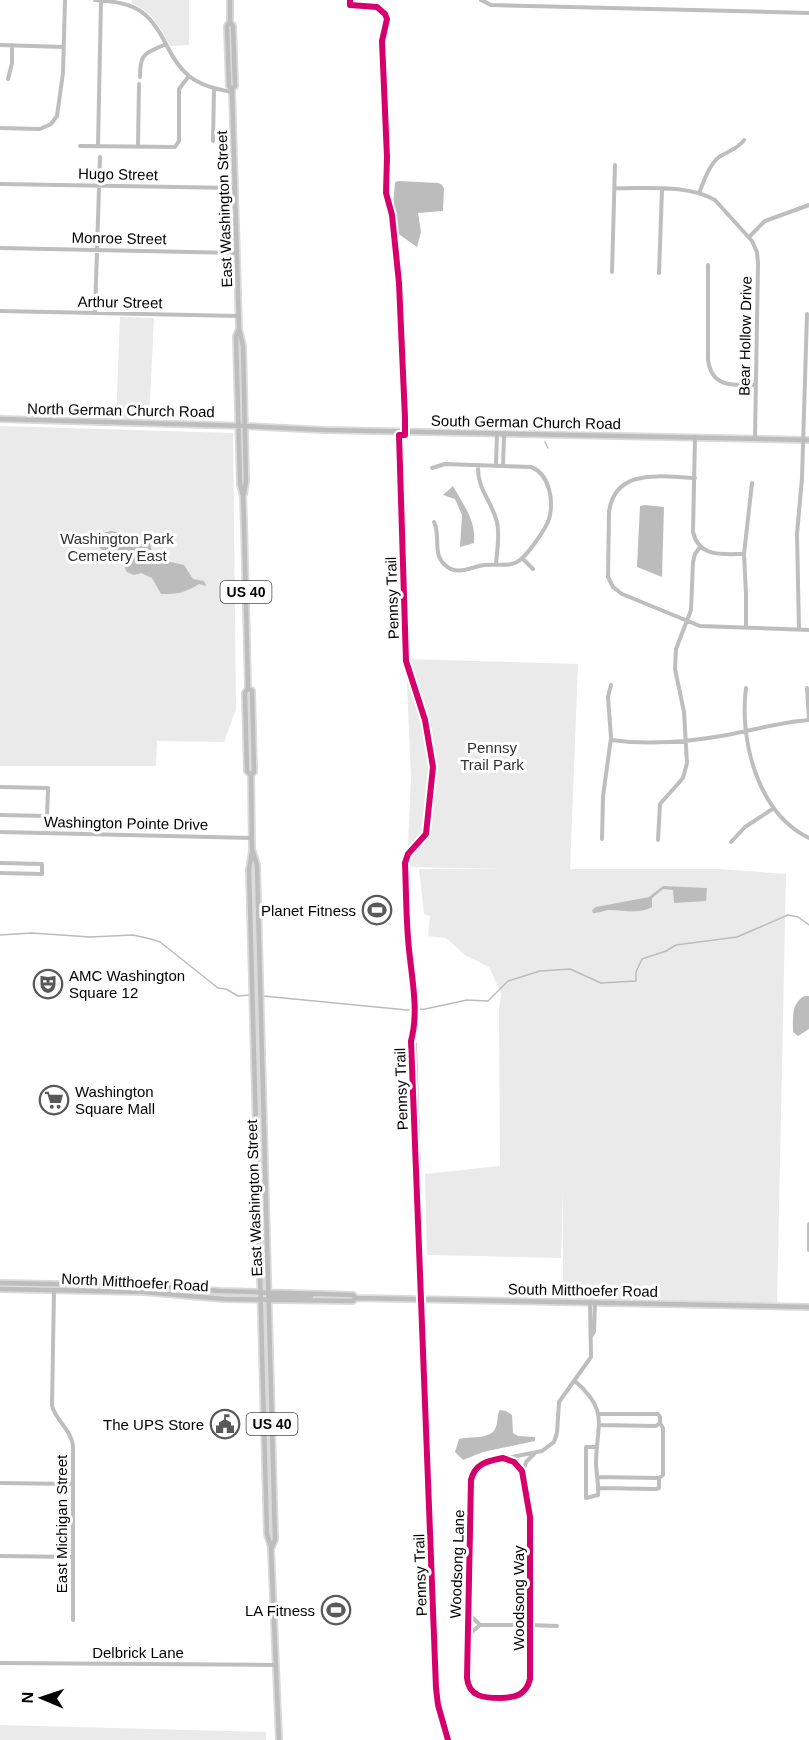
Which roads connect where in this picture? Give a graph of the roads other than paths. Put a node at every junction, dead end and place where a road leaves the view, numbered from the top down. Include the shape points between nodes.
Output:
1 (65, 0) edge
2 (95, 0) edge
3 (101, 0) edge
4 (230, 0) edge
5 (481, 0) edge
6 (809, 13) edge
7 (166, 44) junction
8 (0, 45) edge
9 (12, 45) junction
10 (64, 47) junction
11 (140, 76) dead end
12 (189, 76) junction
13 (8, 79) dead end
14 (139, 84) dead end
15 (214, 88) junction
16 (232, 91) junction
17 (0, 128) edge
18 (744, 140) dead end
19 (213, 141) dead end
20 (80, 146) dead end
21 (98, 146) junction
22 (138, 147) junction
23 (100, 157) dead end
24 (615, 165) dead end
25 (0, 184) edge
26 (99, 186) junction
27 (235, 188) junction
28 (614, 188) junction
29 (662, 190) junction
30 (699, 193) junction
31 (809, 206) edge
32 (749, 237) junction
33 (0, 248) edge
34 (97, 250) junction
35 (237, 253) junction
36 (708, 265) dead end
37 (612, 272) dead end
38 (659, 273) dead end
39 (0, 311) edge
40 (95, 313) junction
41 (807, 314) dead end
42 (239, 316) junction
43 (756, 385) junction
44 (807, 404) edge
45 (0, 420) edge
46 (242, 426) junction
47 (497, 433) junction
48 (504, 433) junction
49 (695, 437) junction
50 (755, 438) junction
51 (806, 440) edge
52 (478, 465) junction
53 (496, 466) junction
54 (503, 466) junction
55 (432, 468) dead end
56 (695, 478) junction
57 (802, 478) junction
58 (809, 478) edge
59 (752, 483) dead end
60 (434, 522) dead end
61 (700, 547) junction
62 (744, 554) junction
63 (522, 558) junction
64 (496, 564) junction
65 (533, 569) dead end
66 (687, 622) junction
67 (746, 628) junction
68 (799, 630) junction
69 (809, 630) edge
70 (611, 685) dead end
71 (746, 688) dead end
72 (807, 688) dead end
73 (809, 720) edge
74 (747, 731) junction
75 (611, 740) junction
76 (686, 740) junction
77 (0, 787) edge
78 (774, 808) junction
79 (0, 815) edge
80 (0, 832) edge
81 (252, 838) junction
82 (809, 838) edge
83 (602, 839) dead end
84 (658, 840) dead end
85 (731, 842) dead end
86 (252, 849) junction
87 (0, 863) edge
88 (0, 873) edge
89 (415, 1044) dead end
90 (809, 1224) edge
91 (809, 1250) edge
92 (0, 1282) edge
93 (0, 1289) edge
94 (54, 1290) junction
95 (260, 1292) junction
96 (266, 1298) junction
97 (356, 1298) junction
98 (423, 1299) junction
99 (593, 1302) junction
100 (809, 1307) edge
101 (575, 1381) junction
102 (598, 1414) junction
103 (660, 1423) junction
104 (599, 1425) junction
105 (596, 1447) junction
106 (537, 1452) junction
107 (503, 1458) junction
108 (523, 1474) junction
109 (597, 1477) junction
110 (659, 1478) junction
111 (0, 1483) edge
112 (73, 1484) junction
113 (598, 1488) junction
114 (272, 1547) junction
115 (0, 1556) edge
116 (73, 1557) junction
117 (467, 1612) junction
118 (530, 1612) junction
119 (73, 1620) dead end
120 (480, 1625) junction
121 (516, 1625) junction
122 (530, 1625) junction
123 (557, 1626) dead end
124 (467, 1636) junction
125 (530, 1638) junction
126 (0, 1663) edge
127 (275, 1665) junction
128 (498, 1698) joint
129 (279, 1740) edge

1 - 10 street
2 - 3 street
3 - 7 street via 141,11 157,27
3 - 21 street
4 - 16 main road, East Washington Street / US 40 via 227,26
5 - 6 street via 489,5
7 - 11 street via 142,57
7 - 12 street
8 - 9 street
9 - 10 street
9 - 13 street
10 - 17 street via 60,110 52,123 40,129
12 - 15 street
12 - 22 street via 179,89 176,146
14 - 22 street
15 - 16 street
15 - 19 street
16 - 27 main road, East Washington Street / US 40
18 - 30 street via 713,164
20 - 21 street
21 - 22 street
23 - 26 street
24 - 28 street
25 - 26 street, Hugo Street
26 - 27 street, Hugo Street
26 - 34 street
27 - 35 main road, East Washington Street / US 40
28 - 29 street
28 - 37 street
29 - 30 street
29 - 38 street
30 - 32 street via 715,200
31 - 32 street via 765,221
32 - 43 street, Bear Hollow Drive via 758,260
33 - 34 street, Monroe Street
34 - 35 street, Monroe Street
34 - 40 street
35 - 42 main road, East Washington Street / US 40
36 - 43 street via 710,369 726,384
39 - 40 street, Arthur Street
40 - 42 street, Arthur Street
41 - 44 street
42 - 46 main road, East Washington Street / US 40 via 236,336
43 - 50 street, Bear Hollow Drive
44 - 51 street
45 - 46 main road, North German Church Road
46 - 47 main road, South German Church Road
46 - 81 main road, East Washington Street / US 40 via 240,484 254,772 250,775
47 - 48 main road, South German Church Road
47 - 53 street
48 - 49 main road, South German Church Road
48 - 54 street
49 - 50 main road, South German Church Road
49 - 56 street
50 - 51 main road, South German Church Road
51 - 57 street
52 - 53 street
52 - 55 street via 445,464
52 - 64 street via 479,483 497,524
53 - 54 street
54 - 63 street via 530,467 540,472 550,490 545,527
56 - 61 street via 693,532
56 - 66 street via 639,478 617,491 609,512 610,581 620,593
57 - 58 street
57 - 68 street via 797,534
59 - 62 street
60 - 64 street via 438,554 448,567 459,571
61 - 62 street via 714,554
61 - 66 street via 693,562
62 - 67 street
63 - 64 street via 513,564
63 - 65 street
66 - 67 street via 700,627
66 - 76 street via 676,649 675,669
67 - 68 street
68 - 69 street
70 - 75 street
71 - 74 street
72 - 73 street
73 - 74 street
74 - 76 street
74 - 78 street via 758,780
75 - 76 street
75 - 83 street
76 - 84 street via 686,770 660,804
77 - 79 street via 48,788 47,816
78 - 82 street via 790,827
78 - 85 street via 745,827
80 - 81 street, Washington Pointe Drive
81 - 86 main road, East Washington Street / US 40
86 - 95 main road, East Washington Street / US 40 via 249,864
86 - 96 main road, East Washington Street / US 40 via 257,864
87 - 88 street via 42,864 42,874
89 - 98 street
90 - 91 street
92 - 95 main road, North Mitthoefer Road
93 - 94 main road, North Mitthoefer Road
94 - 96 main road, North Mitthoefer Road
94 - 112 street, East Michigan Street via 52,1406 72,1440
95 - 96 main road, East Washington Street / US 40
95 - 96 main road, North Mitthoefer Road
96 - 97 main road, South Mitthoefer Road
96 - 97 main road, South Mitthoefer Road via 316,1293
96 - 114 main road, East Washington Street / US 40 via 275,1540
96 - 114 main road, East Washington Street / US 40 via 260,1307 267,1534
97 - 98 main road, South Mitthoefer Road
98 - 99 main road, South Mitthoefer Road
99 - 100 main road, South Mitthoefer Road
99 - 101 street via 590,1360
101 - 102 street via 595,1401
101 - 106 street via 558,1403 554,1442
102 - 103 street via 658,1414
102 - 104 street
103 - 104 street
103 - 110 street via 663,1475
104 - 105 street
105 - 109 street
105 - 113 street via 586,1447 586,1498 598,1495
106 - 107 street, Woodsong Lane
106 - 108 street via 526,1462
107 - 108 street via 514,1462
107 - 117 street, Woodsong Lane via 481,1464 472,1476
108 - 118 street, Woodsong Way via 530,1521
109 - 110 street
109 - 113 street
110 - 113 street via 656,1489
111 - 112 street
112 - 116 street, East Michigan Street
114 - 127 main road, East Washington Street / US 40
115 - 116 street
116 - 119 street, East Michigan Street
117 - 120 street
117 - 124 street, Woodsong Lane
118 - 121 street
118 - 122 street, Woodsong Way
120 - 121 street
120 - 124 street
121 - 125 street
122 - 123 street
122 - 125 street, Woodsong Way
124 - 128 street, Woodsong Lane via 469,1686 481,1697
125 - 128 street, Woodsong Way via 528,1686 518,1696
126 - 127 street, Delbrick Lane
127 - 129 main road, East Washington Street / US 40

